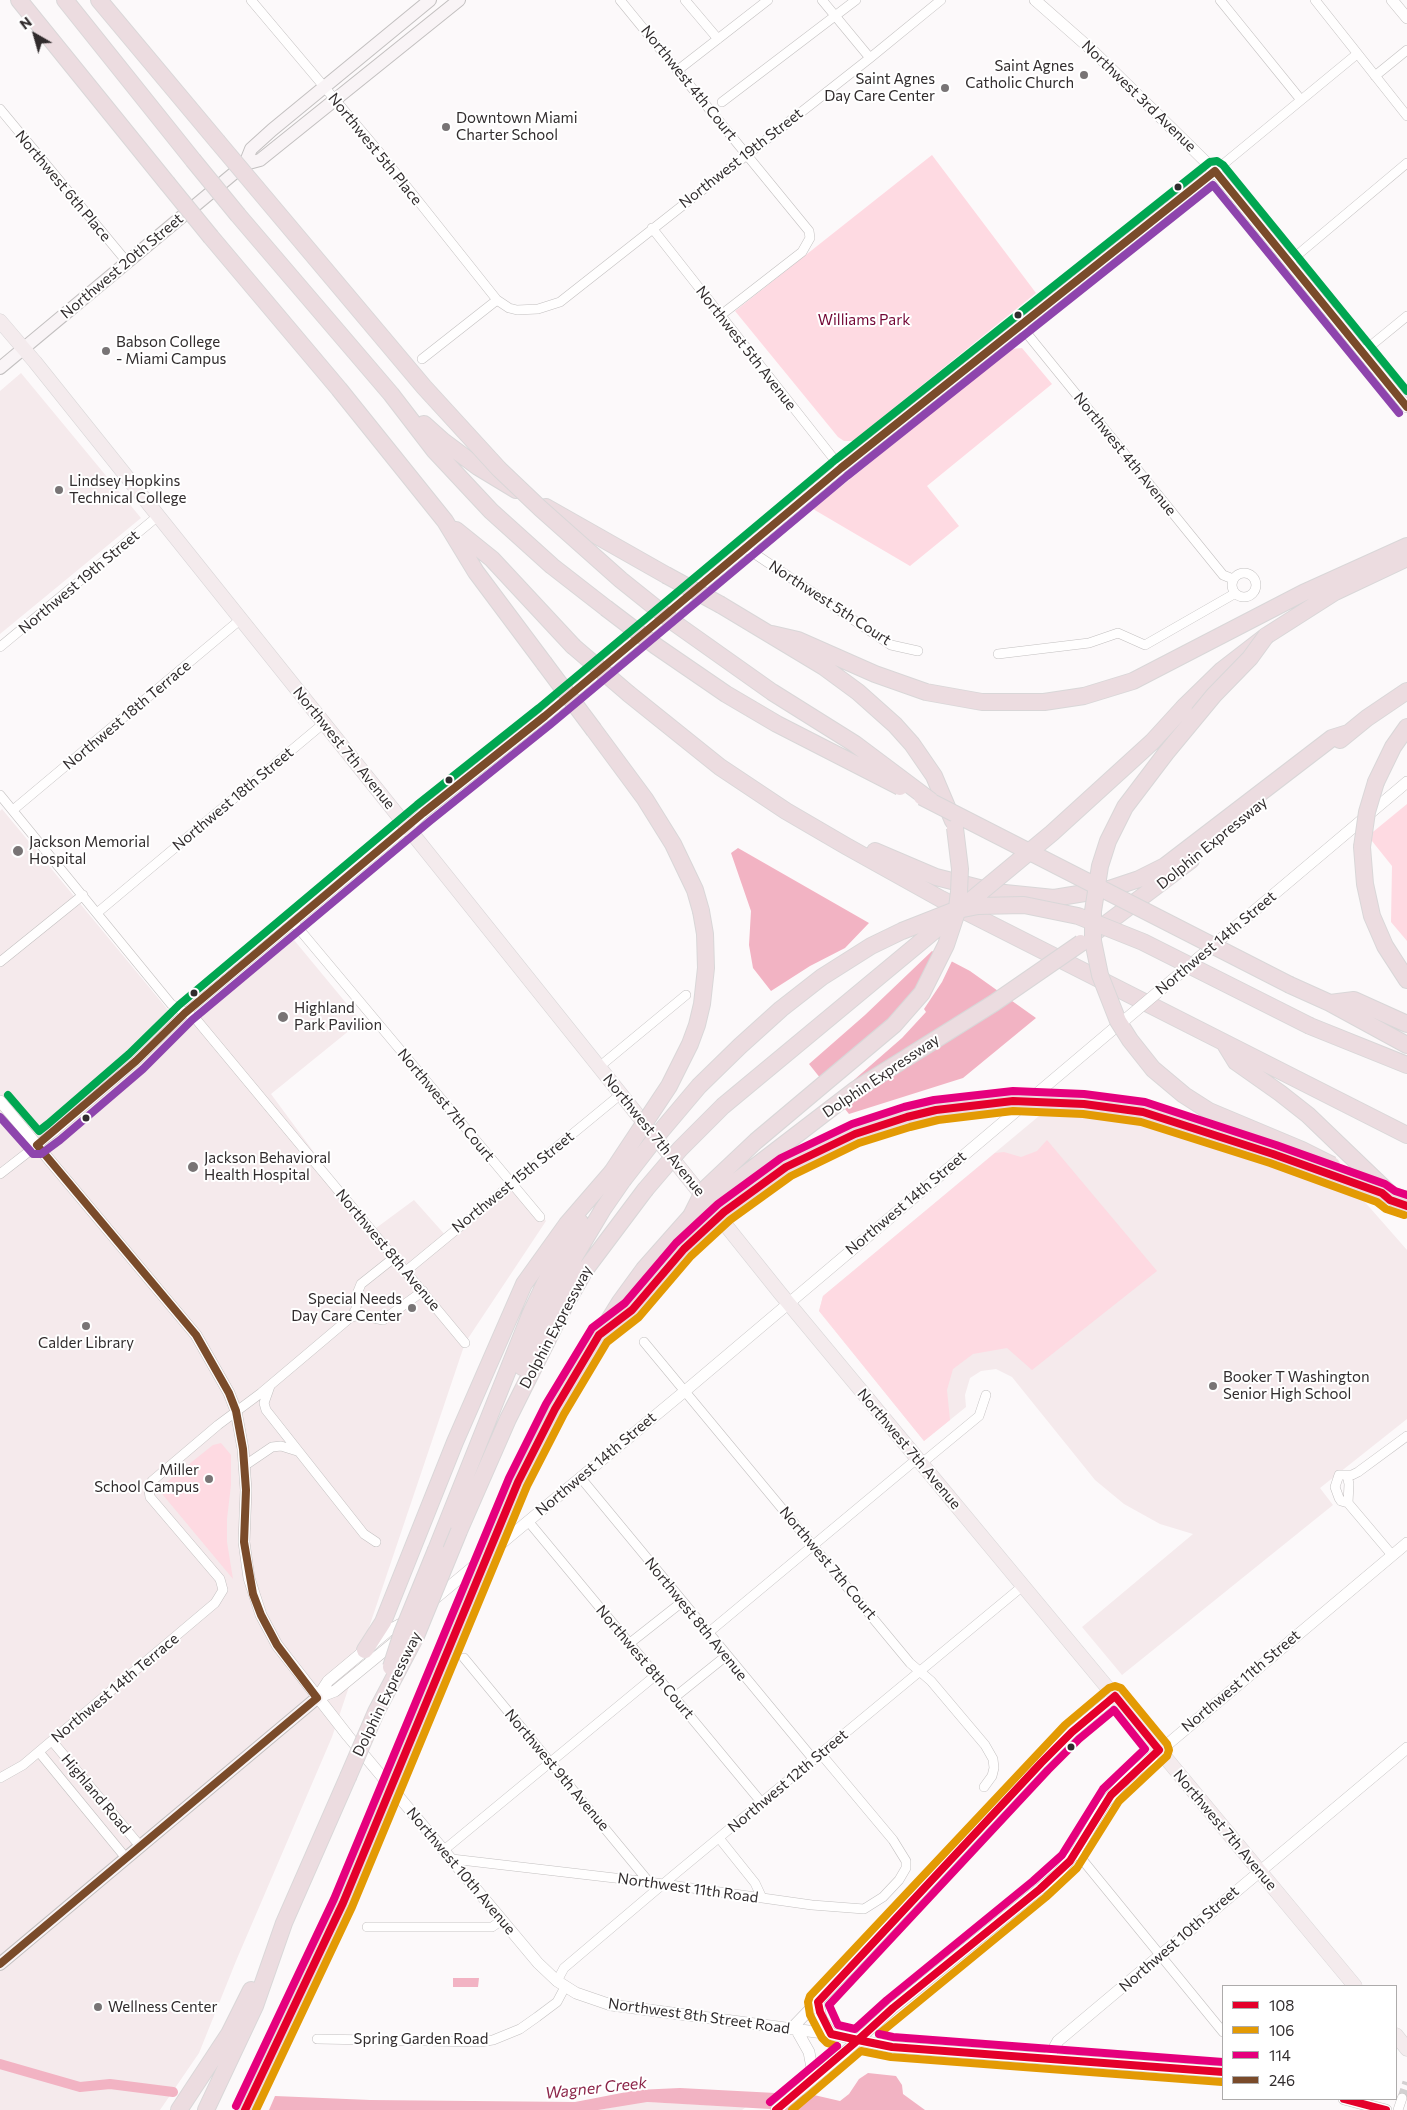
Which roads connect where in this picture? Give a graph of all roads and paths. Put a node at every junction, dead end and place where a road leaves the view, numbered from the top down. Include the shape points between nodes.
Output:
1 (19, 0) edge
2 (65, 0) edge
3 (99, 0) edge
4 (251, 0) edge
5 (430, 0) edge
6 (459, 0) edge
7 (685, 0) edge
8 (822, 0) edge
9 (856, 0) edge
10 (941, 0) edge
11 (1035, 0) edge
12 (1220, 0) edge
13 (1315, 0) edge
14 (1392, 0) edge
15 (623, 1) edge
16 (763, 1) edge
17 (835, 16) junction
18 (1407, 18) edge
19 (718, 39) junction
20 (1407, 50) edge
21 (1357, 54) junction
22 (870, 58) junction
23 (678, 70) junction
24 (1375, 76) junction
25 (324, 87) junction
26 (1301, 100) junction
27 (336, 101) junction
28 (722, 102) dead end
29 (0, 110) edge
30 (1407, 116) edge
31 (747, 154) junction
32 (1407, 163) edge
33 (245, 164) junction
34 (1214, 171) junction
35 (652, 228) junction
36 (126, 262) junction
37 (1289, 262) junction
38 (497, 300) junction
39 (721, 316) junction
40 (1407, 316) edge
41 (0, 321) edge
42 (1020, 325) junction
43 (24, 348) junction
44 (1363, 352) junction
45 (422, 358) dead end
46 (0, 368) edge
47 (391, 394) junction
48 (1407, 407) edge
49 (841, 468) junction
50 (158, 516) junction
51 (445, 521) junction
52 (1407, 546) edge
53 (746, 548) junction
54 (1407, 558) edge
55 (1233, 579) junction
56 (1234, 594) junction
57 (241, 620) junction
58 (772, 634) junction
59 (1266, 636) junction
60 (0, 647) edge
61 (918, 651) dead end
62 (998, 654) dead end
63 (1407, 691) edge
64 (324, 723) junction
65 (1407, 727) edge
66 (1348, 733) junction
67 (1407, 782) edge
68 (0, 795) edge
69 (931, 801) junction
70 (13, 810) junction
71 (407, 828) junction
72 (846, 846) junction
73 (83, 895) junction
74 (97, 913) junction
75 (294, 923) junction
76 (0, 962) edge
77 (1407, 980) edge
78 (686, 995) dead end
79 (1326, 1002) junction
80 (185, 1013) junction
81 (1407, 1024) edge
82 (1225, 1044) junction
83 (1407, 1045) edge
84 (1407, 1065) edge
85 (599, 1067) junction
86 (621, 1094) junction
87 (0, 1101) edge
88 (1407, 1135) edge
89 (37, 1145) junction
90 (0, 1174) edge
91 (617, 1176) junction
92 (512, 1184) junction
93 (1375, 1190) junction
94 (1407, 1200) edge
95 (1407, 1208) edge
96 (691, 1216) junction
97 (540, 1217) dead end
98 (395, 1258) junction
99 (406, 1271) junction
100 (423, 1291) junction
101 (788, 1304) junction
102 (351, 1317) junction
103 (599, 1335) junction
104 (644, 1342) dead end
105 (465, 1343) dead end
106 (271, 1384) junction
107 (685, 1391) junction
108 (986, 1395) dead end
109 (236, 1411) junction
110 (508, 1419) junction
111 (1407, 1436) edge
112 (298, 1451) junction
113 (920, 1461) junction
114 (244, 1466) junction
115 (1343, 1475) junction
116 (580, 1477) junction
117 (1348, 1503) junction
118 (528, 1521) junction
119 (376, 1542) dead end
120 (1407, 1543) edge
121 (813, 1545) junction
122 (1392, 1555) junction
123 (1024, 1585) junction
124 (682, 1602) junction
125 (404, 1623) junction
126 (708, 1633) junction
127 (630, 1644) junction
128 (366, 1650) junction
129 (726, 1656) junction
130 (464, 1658) dead end
131 (920, 1672) junction
132 (656, 1675) junction
133 (1115, 1696) junction
134 (675, 1697) junction
135 (317, 1698) junction
136 (376, 1712) junction
137 (52, 1741) junction
138 (1407, 1748) edge
139 (1159, 1750) junction
140 (39, 1752) junction
141 (817, 1757) junction
142 (550, 1761) junction
143 (0, 1778) edge
144 (984, 1786) dead end
145 (762, 1803) junction
146 (719, 1838) junction
147 (140, 1846) junction
148 (444, 1850) junction
149 (1076, 1852) junction
150 (126, 1858) junction
151 (452, 1859) junction
152 (906, 1868) joint
153 (1259, 1871) junction
154 (649, 1882) junction
155 (664, 1884) junction
156 (762, 1898) junction
157 (502, 1920) junction
158 (284, 1923) junction
159 (367, 1927) dead end
160 (1160, 1956) junction
161 (0, 1964) edge
162 (561, 1984) junction
163 (1354, 1985) edge
164 (818, 2002) junction
165 (793, 2029) junction
166 (1222, 2031) edge
167 (831, 2034) junction
168 (1397, 2037) edge
169 (317, 2040) dead end
170 (858, 2040) junction
171 (1407, 2049) edge
172 (1048, 2059) junction
173 (1222, 2072) edge
174 (810, 2081) junction
175 (259, 2082) junction
176 (1402, 2098) dead end
177 (1348, 2100) edge
178 (179, 2110) edge
179 (206, 2110) edge
180 (244, 2110) edge
181 (254, 2110) edge
182 (776, 2110) edge
183 (1386, 2110) edge
184 (1398, 2110) edge

1 - 51 highway, bridge
2 - 47 highway, bridge via 238,215
3 - 69 highway, bridge via 430,394 499,469 614,574 676,624 772,692 855,744
4 - 25 street, Northwest 5th Place
5 - 25 main road, Northwest 20th Street
6 - 27 main road, Northwest 20th Street
7 - 19 street
8 - 17 street
9 - 17 street
10 - 22 street, Northwest 19th Street
11 - 34 street, Northwest 3rd Avenue via 1094,52
12 - 26 street
13 - 21 street
14 - 18 street
15 - 23 street, Northwest 4th Court
16 - 19 street
17 - 22 street
17 - 28 street
19 - 23 street
20 - 24 street
21 - 24 street
21 - 26 street
22 - 31 street, Northwest 19th Street
23 - 31 street, Northwest 4th Court
24 - 30 street
25 - 27 street, Northwest 5th Place
25 - 33 main road, Northwest 20th Street via 251,149
26 - 34 street
27 - 33 main road, Northwest 20th Street via 260,160
27 - 38 street, Northwest 5th Place
29 - 36 street, Northwest 6th Place
31 - 35 street, Northwest 19th Street
31 - 39 street, Northwest 4th Court via 809,231 810,238 802,252
32 - 37 street
33 - 36 main road, Northwest 20th Street
34 - 37 street, Northwest 3rd Avenue
34 - 42 street
35 - 38 street, Northwest 19th Street via 560,302 538,309 510,308
35 - 39 street, Northwest 5th Avenue
36 - 43 main road, Northwest 20th Street
37 - 44 street, Northwest 3rd Avenue
38 - 45 street
39 - 49 street, Northwest 5th Avenue
40 - 44 street
41 - 43 main road, Northwest 7th Avenue
42 - 49 street
42 - 55 street, Northwest 4th Avenue via 1223,574
43 - 46 main road, Northwest 20th Street
43 - 50 main road, Northwest 7th Avenue
44 - 48 street, Northwest 3rd Avenue
47 - 58 highway, bridge via 443,441 478,467 573,524
47 - 69 highway, bridge via 434,450 491,511 552,566 606,608 726,694 811,742
49 - 53 street
50 - 57 main road, Northwest 7th Avenue
50 - 60 street, Northwest 19th Street
51 - 72 highway, bridge via 492,560 573,646 629,694 720,767
51 - 91 highway, bridge via 476,572 645,799 673,844 701,910 706,968 697,1025 669,1086
52 - 58 highway via 1338,576 1133,681 1084,696 1044,702 982,702 926,692 875,674 798,640
53 - 61 street, Northwest 5th Court via 891,645
53 - 71 street
54 - 59 highway, Dolphin Expressway via 1335,592
55 - 56 street
55 - 56 street via 1240,574 1249,574 1256,586 1253,594 1246,598
56 - 62 street via 1145,645 1118,633 1089,643
57 - 64 main road, Northwest 7th Avenue
57 - 70 street, Northwest 18th Terrace
58 - 96 highway, bridge via 844,680 912,744 934,776 948,806 955,828 960,892 946,945 931,978 908,1010 727,1168 704,1190
59 - 93 highway, bridge via 1152,770 1125,807 1100,866 1095,889 1093,927 1096,957 1105,991 1118,1021 1142,1056 1168,1082 1209,1110 1302,1150
59 - 110 highway, Dolphin Expressway, bridge via 1222,670 1152,742 1058,828 723,1106 680,1149 585,1270
63 - 66 highway
64 - 71 main road, Northwest 7th Avenue
64 - 74 street, Northwest 18th Street
65 - 77 highway, bridge via 1376,782 1362,847 1372,916 1385,946
66 - 72 highway via 1332,738 1165,866 1109,889 1054,898 995,892 936,877 868,847
66 - 96 highway, Dolphin Expressway, bridge via 1164,882 994,1003 855,1090
67 - 101 street, Northwest 14th Street, bridge
68 - 70 street, Northwest 8th Avenue
69 - 79 highway, bridge
70 - 73 street, Northwest 8th Avenue
71 - 75 street
71 - 85 main road, Northwest 7th Avenue
72 - 82 highway via 941,899
73 - 74 street, Northwest 8th Avenue
73 - 76 street
74 - 80 street, Northwest 8th Avenue via 171,1004
75 - 80 street
75 - 92 street, Northwest 7th Court
78 - 85 street
79 - 81 highway via 1354,1000
79 - 83 highway
80 - 89 street via 136,1061
80 - 98 street, Northwest 8th Avenue via 198,1022
82 - 88 highway
82 - 95 highway via 1236,1062 1308,1115
84 - 91 highway, bridge via 1310,1026 1143,942 1078,916 1024,905 992,904 953,911 902,930 870,946 822,978 740,1046
85 - 86 main road, Northwest 7th Avenue
86 - 92 street, Northwest 15th Street
86 - 101 main road, Northwest 7th Avenue
87 - 89 street
89 - 90 street
89 - 109 street via 196,1335
91 - 110 highway via 603,1209 556,1290 509,1398
91 - 128 highway via 567,1224 524,1284 455,1442 386,1615
91 - 136 highway, bridge via 563,1250 530,1315 402,1633
92 - 97 street, Northwest 7th Court
92 - 99 street, Northwest 15th Street
93 - 94 highway, bridge
93 - 95 highway
93 - 103 highway, bridge via 1143,1112 1052,1101 976,1104 936,1110 855,1134 806,1157 766,1181 684,1249 632,1310
96 - 103 highway, Dolphin Expressway via 671,1236
98 - 99 street, Northwest 8th Avenue
98 - 102 street via 358,1288 356,1309
99 - 100 street, Northwest 8th Avenue
100 - 102 street via 383,1320 360,1315
100 - 105 street, Northwest 8th Avenue
101 - 107 street, Northwest 14th Street
101 - 113 main road, Northwest 7th Avenue
102 - 106 street
103 - 175 highway, Dolphin Expressway, bridge via 565,1391 518,1482 381,1816
104 - 107 street, Northwest 7th Court
106 - 109 street
106 - 112 street via 264,1403 266,1410
107 - 116 street, Northwest 14th Street
107 - 121 street, Northwest 7th Court
108 - 113 street via 978,1416
109 - 114 street
109 - 137 street, Northwest 14th Terrace via 155,1477 149,1490 150,1497 220,1580 223,1590 211,1608
110 - 136 highway, Dolphin Expressway, bridge via 416,1636
111 - 115 street via 1362,1470
112 - 114 street via 272,1446
112 - 119 street via 364,1534
113 - 121 street
113 - 123 main road, Northwest 7th Avenue
114 - 135 street, Northwest 10th Avenue via 246,1560 253,1594 269,1632
115 - 117 street via 1349,1484
115 - 117 street via 1336,1482 1336,1493 1341,1501
116 - 118 street, Northwest 14th Street
116 - 124 street, Northwest 8th Avenue
117 - 122 street
118 - 125 street, Northwest 14th Street
118 - 127 street, Northwest 8th Court
120 - 122 street, Northwest 11th Street
121 - 126 street
121 - 131 street, Northwest 7th Court
122 - 139 street, Northwest 11th Street
123 - 131 street, Northwest 12th Street
123 - 133 main road, Northwest 7th Avenue
124 - 126 street, Northwest 8th Avenue
124 - 127 street
125 - 128 street, Northwest 14th Street via 388,1631
125 - 135 street, Northwest 14th Street via 396,1641 335,1691
126 - 129 street, Northwest 8th Avenue
127 - 132 street, Northwest 8th Court
128 - 135 street, Northwest 14th Street via 328,1681
129 - 134 street
129 - 141 street, Northwest 8th Avenue
130 - 142 street, Northwest 9th Avenue
131 - 141 street, Northwest 12th Street
131 - 144 street, Northwest 7th Court via 993,1759 992,1776
132 - 134 street, Northwest 8th Court
132 - 142 street
133 - 139 main road, Northwest 7th Avenue
133 - 164 street via 1040,1763
134 - 145 street, Northwest 8th Court
135 - 147 main road, Northwest 14th Street
135 - 148 street, Northwest 10th Avenue
136 - 158 highway, Dolphin Expressway, bridge
137 - 140 street, Northwest 14th Terrace
137 - 147 street, Highland Road
138 - 153 street, Northwest 10th Street
139 - 149 street, Northwest 11th Street via 1115,1790
139 - 153 main road, Northwest 7th Avenue
140 - 143 street, Northwest 14th Terrace via 14,1772
140 - 150 street, Highland Road
141 - 145 street, Northwest 12th Street
141 - 152 street, Northwest 8th Avenue via 893,1840 903,1853
142 - 148 street
142 - 154 street, Northwest 9th Avenue
145 - 146 street, Northwest 12th Street
146 - 155 street, Northwest 12th Street
146 - 156 street via 755,1883
147 - 150 main road, Northwest 14th Street
148 - 151 street, Northwest 10th Avenue
149 - 160 street
149 - 170 street, Northwest 11th Street via 1049,1882
150 - 161 main road, Northwest 14th Street
151 - 154 street, Northwest 11th Road
151 - 157 street, Northwest 10th Avenue
152 - 156 street, Northwest 11th Road via 883,1897 864,1909
153 - 160 street, Northwest 10th Street
153 - 163 main road, Northwest 7th Avenue
154 - 155 street, Northwest 11th Road
155 - 156 street, Northwest 11th Road
155 - 162 street, Northwest 12th Street via 564,1968
157 - 159 street via 492,1928
157 - 162 street, Northwest 10th Avenue via 538,1963
158 - 178 highway via 229,2034
158 - 179 highway, Dolphin Expressway via 255,2006
160 - 166 street
160 - 172 street, Northwest 10th Street via 1058,2041
162 - 165 street, Northwest 8th Street Road via 590,1999 611,2005
162 - 169 street, Spring Garden Road via 557,2002 520,2029 493,2040
164 - 165 street
164 - 167 street via 821,2018
165 - 167 street, Northwest 8th Street Road
165 - 174 street via 809,2052
167 - 170 street, Northwest 8th Street Road
168 - 171 main road
170 - 172 street, Northwest 8th Street Road via 892,2047
170 - 174 street, Northwest 11th Street
172 - 173 street, Northwest 8th Street Road
174 - 182 street, Northwest 11th Street
175 - 180 highway, Dolphin Expressway
175 - 181 highway
176 - 184 street
177 - 183 street

